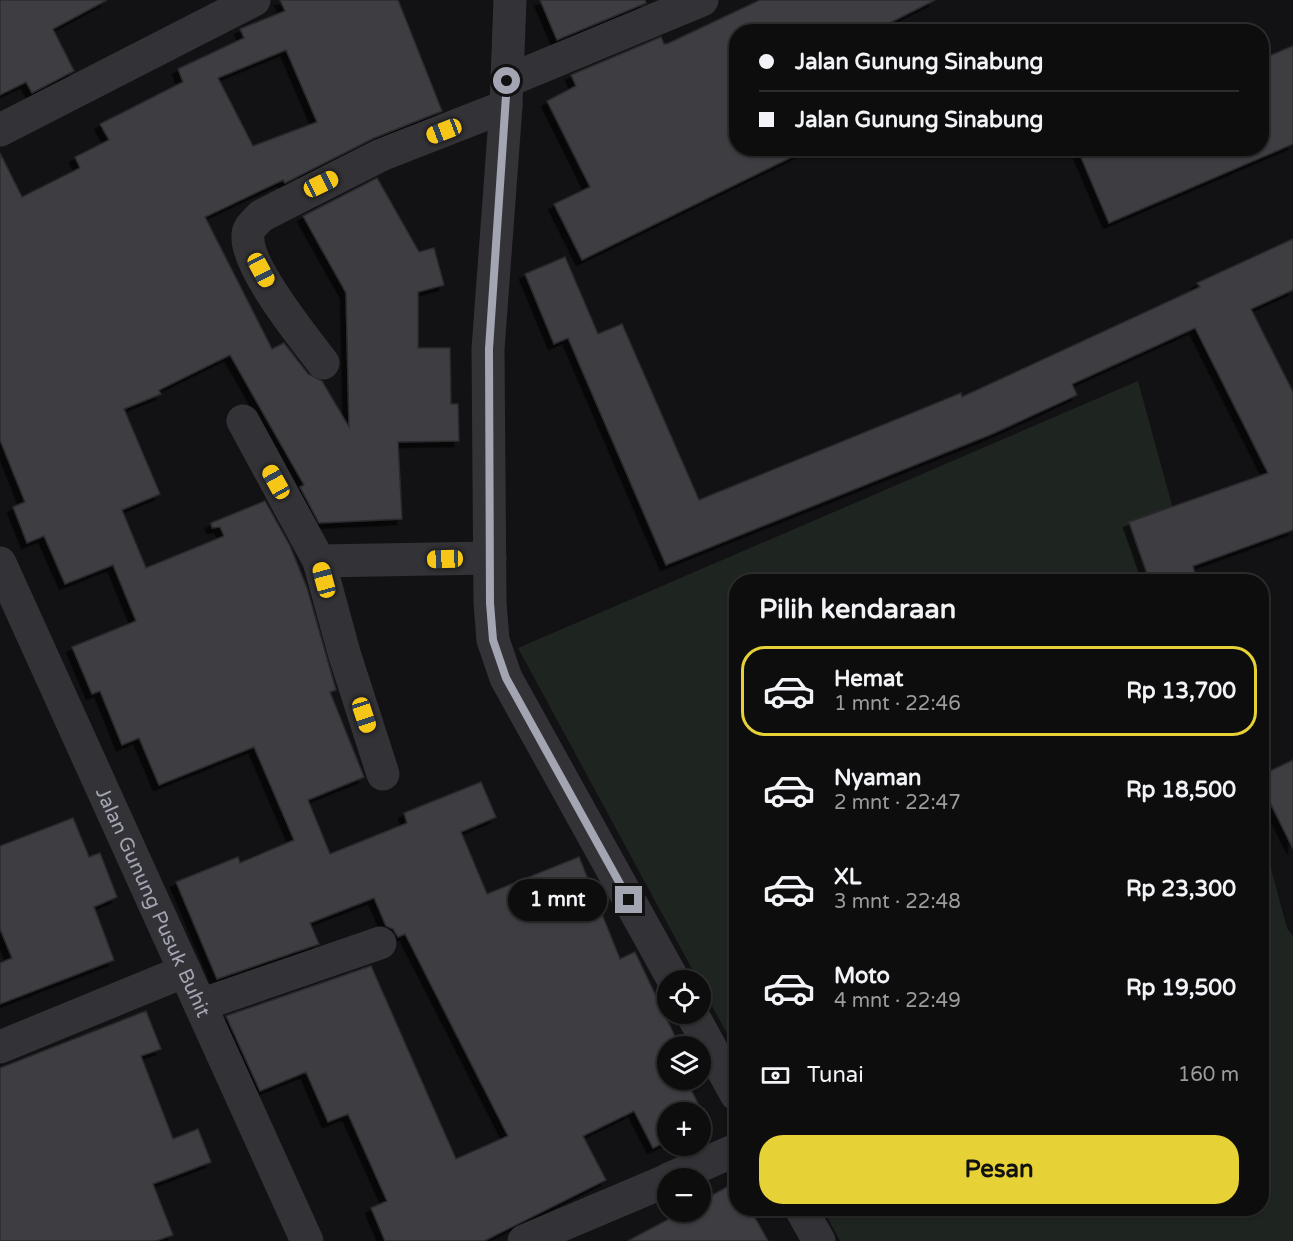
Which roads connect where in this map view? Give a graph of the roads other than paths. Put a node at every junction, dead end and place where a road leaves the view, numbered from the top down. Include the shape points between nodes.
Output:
1 (254, 0) edge
2 (510, 0) edge
3 (702, 0) edge
4 (507, 94) junction
5 (0, 130) edge
6 (323, 363) dead end
7 (243, 421) dead end
8 (490, 558) junction
9 (319, 561) junction
10 (0, 563) edge
11 (382, 774) dead end
12 (380, 943) dead end
13 (668, 970) edge
14 (185, 971) junction
15 (200, 1005) junction
16 (698, 1024) edge
17 (0, 1047) edge
18 (729, 1081) edge
19 (729, 1153) edge
20 (694, 1168) edge
21 (657, 1184) edge
22 (805, 1216) edge
23 (307, 1241) edge
24 (524, 1241) edge
25 (819, 1241) edge

1 - 5 street
2 - 4 street
3 - 4 street
4 - 6 street via 261,216 250,229 248,243 252,254 278,303
4 - 8 street via 489,349
7 - 9 street
8 - 9 street
8 - 13 street via 493,640 506,678
9 - 11 street
10 - 14 street, Jalan Gunung Pusuk Buhit
12 - 15 street
14 - 15 street, Jalan Gunung Pusuk Buhit
14 - 17 street
15 - 23 street, Jalan Gunung Pusuk Buhit
16 - 18 street
19 - 20 street
21 - 24 street
22 - 25 street

